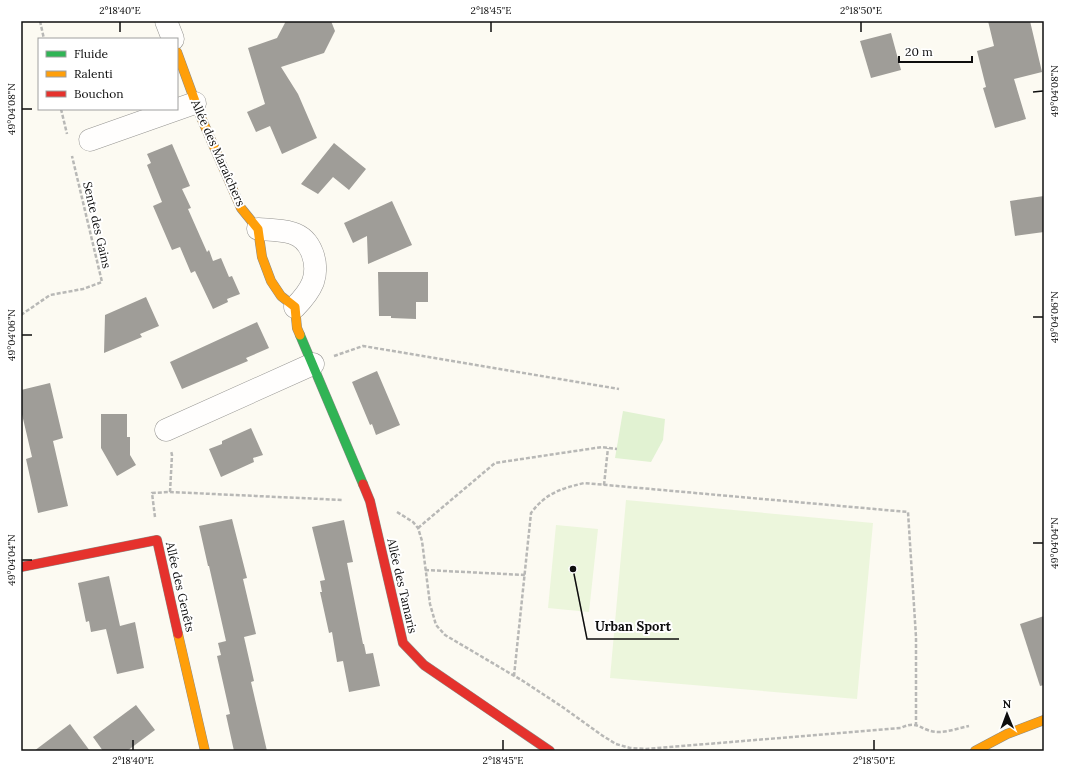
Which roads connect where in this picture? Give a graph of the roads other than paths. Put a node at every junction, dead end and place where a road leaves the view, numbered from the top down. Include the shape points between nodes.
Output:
1 (166, 21) edge
2 (173, 38) edge
3 (178, 55) edge
4 (195, 103) junction
5 (178, 109) edge
6 (175, 110) edge
7 (90, 140) dead end
8 (258, 229) junction
9 (295, 308) junction
10 (312, 364) junction
11 (166, 430) road end
12 (21, 568) edge
13 (1044, 720) edge
14 (205, 751) edge
15 (550, 751) edge
16 (975, 751) edge

1 - 2 street
3 - 4 street, Allée des Maraîchers
4 - 5 street
4 - 8 street, Allée des Maraîchers via 241,208
6 - 7 street
8 - 9 street via 262,256 271,281 281,296
8 - 9 street via 294,233 307,241 315,267 313,281
9 - 10 street via 297,328
10 - 11 street
10 - 15 street, Allée des Tamaris via 370,501 403,643 424,665
12 - 14 street, Allée des Genêts via 157,540
13 - 16 street via 1007,734

